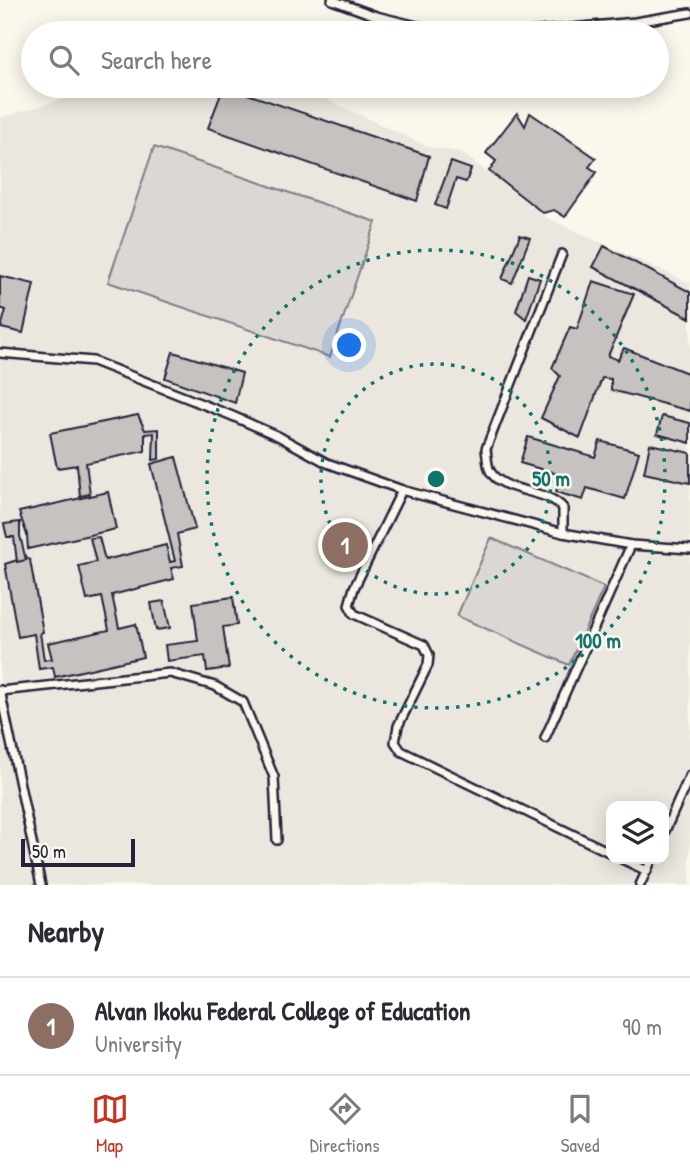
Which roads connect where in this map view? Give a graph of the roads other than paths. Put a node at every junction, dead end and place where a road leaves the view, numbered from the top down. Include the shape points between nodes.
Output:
1 (332, 0) edge
2 (690, 13) edge
3 (397, 21) edge
4 (641, 21) edge
5 (562, 254) dead end
6 (0, 353) edge
7 (402, 490) junction
8 (563, 533) junction
9 (631, 545) junction
10 (690, 549) edge
11 (0, 690) edge
12 (545, 738) dead end
13 (690, 775) edge
14 (669, 822) edge
15 (277, 840) dead end
16 (606, 851) edge
17 (632, 864) edge
18 (650, 864) edge
19 (647, 871) junction
20 (41, 885) edge
21 (640, 885) edge

1 - 3 lane
2 - 4 lane
5 - 8 lane via 486,449 490,470 498,479 557,500 563,508
6 - 7 lane via 93,361 230,415 327,463
7 - 8 lane
7 - 16 lane via 349,605 354,614 424,645 429,654 395,742 401,751
8 - 9 lane
9 - 10 lane
9 - 12 lane
11 - 15 lane via 170,673 215,686 243,702 274,777
11 - 20 lane
13 - 14 lane
17 - 19 lane
18 - 19 lane
19 - 21 lane

